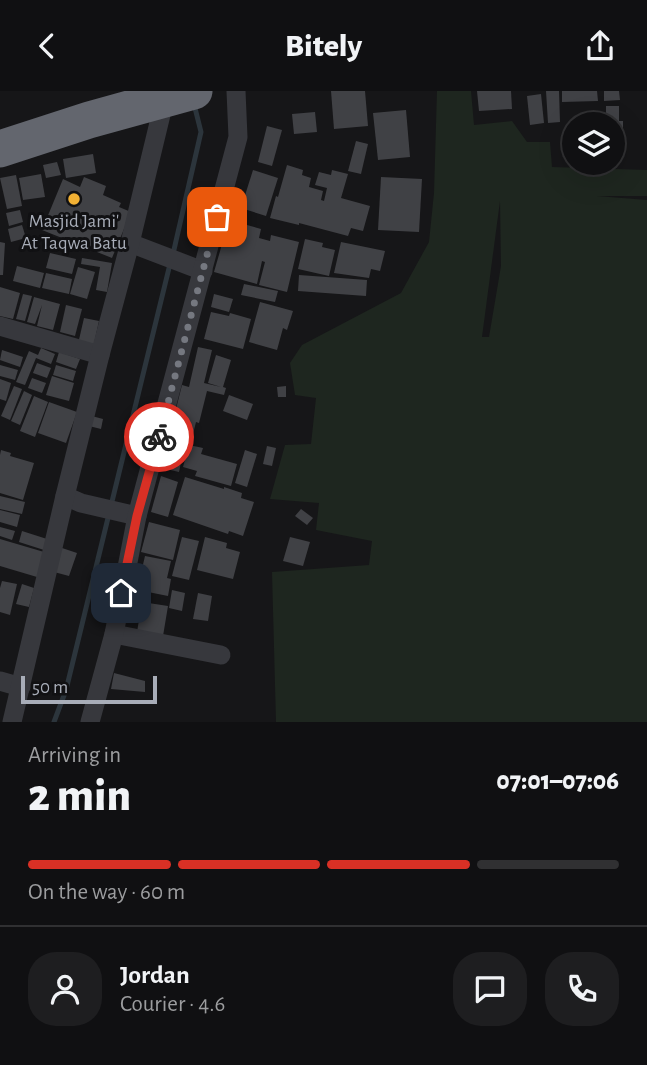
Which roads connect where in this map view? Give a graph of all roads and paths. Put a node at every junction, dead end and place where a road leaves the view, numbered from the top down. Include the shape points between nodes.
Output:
1 (117, 91) edge
2 (236, 91) edge
3 (180, 95) edge
4 (0, 126) edge
5 (0, 149) edge
6 (134, 245) junction
7 (199, 269) junction
8 (0, 326) edge
9 (100, 355) junction
10 (73, 499) junction
11 (135, 516) junction
12 (114, 634) junction
13 (221, 655) dead end
14 (0, 681) edge
15 (21, 687) junction
16 (12, 722) edge
17 (90, 722) edge

1 - 4 highway
2 - 7 street via 237,137
3 - 5 highway
3 - 6 street
6 - 7 street
6 - 9 street
7 - 11 street
8 - 9 street
9 - 10 street
10 - 11 street
10 - 15 street
11 - 12 street
12 - 13 street
12 - 17 street
14 - 15 street
15 - 16 street

